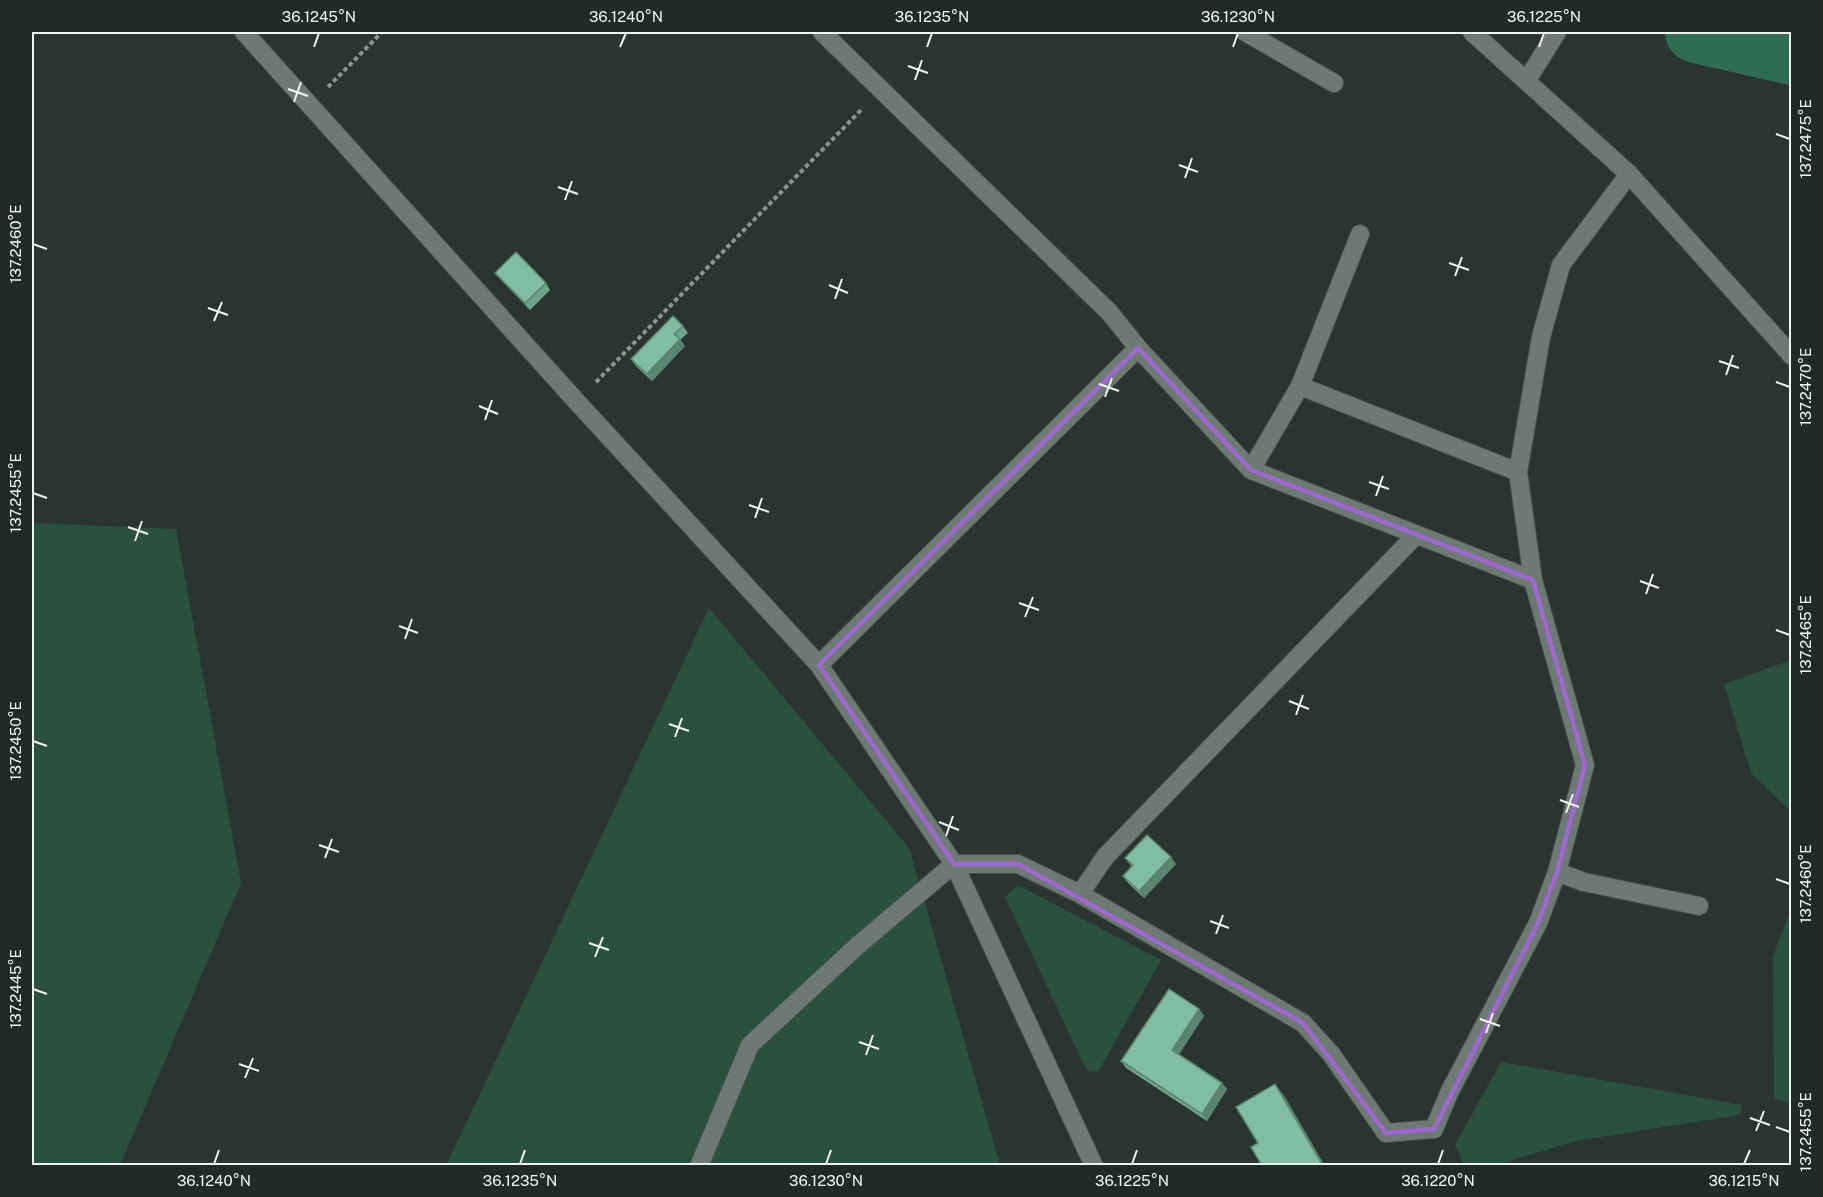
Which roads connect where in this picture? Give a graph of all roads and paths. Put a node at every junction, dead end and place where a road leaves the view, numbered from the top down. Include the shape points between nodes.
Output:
1 (244, 32) edge
2 (382, 32) edge
3 (822, 32) edge
4 (1245, 32) edge
5 (1472, 32) edge
6 (1557, 32) edge
7 (1527, 80) junction
8 (1334, 83) dead end
9 (881, 89) junction
10 (311, 104) junction
11 (1629, 174) junction
12 (1360, 234) dead end
13 (1138, 348) junction
14 (1791, 356) edge
15 (1300, 386) junction
16 (577, 402) junction
17 (1251, 470) junction
18 (1518, 472) junction
19 (1416, 535) junction
20 (1533, 580) junction
21 (819, 665) junction
22 (954, 864) junction
23 (1557, 872) junction
24 (1080, 894) junction
25 (1699, 906) dead end
26 (699, 1166) edge
27 (1094, 1166) edge

1 - 10 street
2 - 10 path
3 - 9 street
4 - 8 street
5 - 7 street
6 - 7 street
7 - 11 street
9 - 13 street via 1110,313
9 - 16 path
10 - 16 street
11 - 14 street
11 - 18 street via 1561,265 1541,337
12 - 15 street
13 - 17 street
13 - 21 street
15 - 17 street
15 - 18 street
16 - 21 street
17 - 19 street
18 - 20 street
19 - 20 street
19 - 24 street via 1105,857
20 - 23 street via 1585,765
21 - 22 street
22 - 24 street via 1018,864
22 - 26 street via 750,1045
22 - 27 street
23 - 24 street via 1538,923 1434,1129 1386,1132 1331,1054 1303,1023
23 - 25 street via 1584,882

